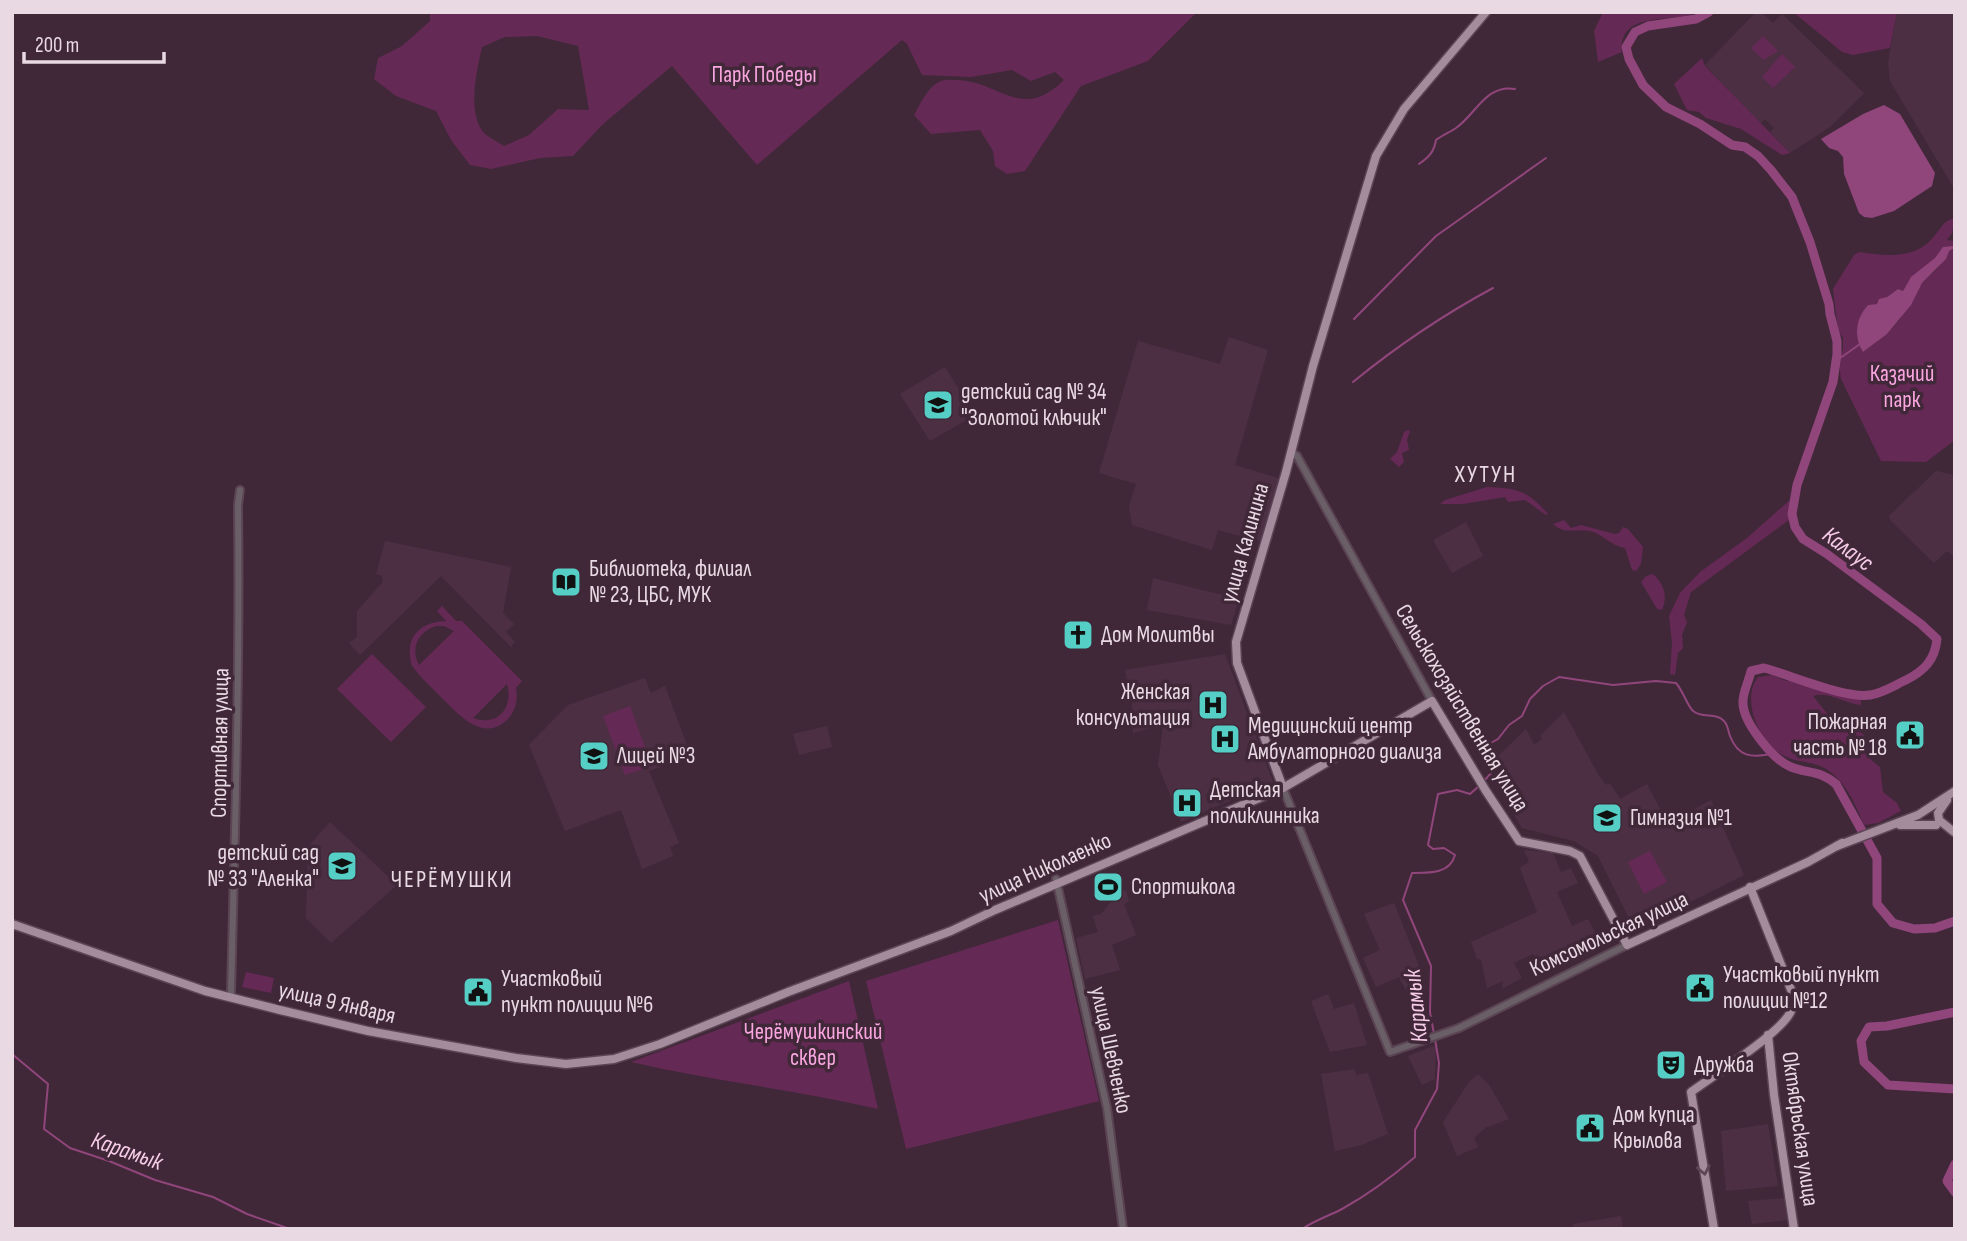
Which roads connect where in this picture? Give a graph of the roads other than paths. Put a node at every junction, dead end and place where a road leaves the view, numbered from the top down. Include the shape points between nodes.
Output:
1 (1487, 12) edge
2 (1292, 453) junction
3 (240, 490) dead end
4 (1432, 701) junction
5 (1285, 786) junction
6 (1952, 794) edge
7 (1918, 815) junction
8 (1936, 825) junction
9 (1883, 827) junction
10 (1954, 832) edge
11 (1057, 881) junction
12 (1749, 888) junction
13 (12, 922) edge
14 (1627, 945) junction
15 (230, 995) junction
16 (1768, 1035) junction
17 (660, 1044) joint
18 (1390, 1052) joint
19 (598, 1059) joint
20 (1123, 1229) edge
21 (1714, 1229) edge
22 (1794, 1229) edge

1 - 2 main road via 1406,110 1378,156
1 - 2 main road, улица Калинина via 1404,109 1376,156
2 - 4 street, Сельскохозяйственная улица
2 - 5 main road, улица Калинина via 1236,642 1237,663
3 - 15 street, Спортивная улица
4 - 5 main road, улица Николаенко
4 - 14 main road, Сельскохозяйственная улица via 1519,841 1580,856
5 - 11 main road, улица Николаенко
5 - 18 street, улица Калинина
6 - 7 main road
6 - 10 main road via 1938,813 1939,820
7 - 8 main road
7 - 9 main road
8 - 9 main road
8 - 10 main road
9 - 12 main road, Комсомольская улица
11 - 17 main road, улица Николаенко via 951,931
11 - 19 main road, улица Николаенко via 666,1039
11 - 20 street, улица Шевченко via 1107,1108
12 - 14 main road, Комсомольская улица
12 - 16 main road via 1794,997 1787,1018
13 - 15 main road, улица 9 Января
14 - 18 street, Комсомольская улица via 1459,1028
15 - 17 main road, улица 9 Января via 368,1031 566,1064 614,1059
15 - 19 main road, улица 9 Января via 506,1052 566,1062
16 -> 21 main road via 1691,1092
16 - 22 main road, Октябрьская улица

